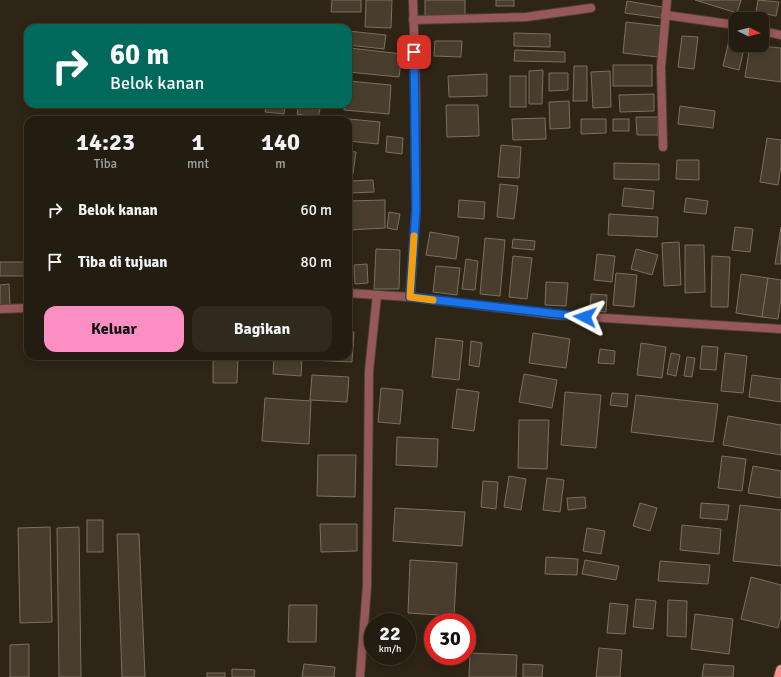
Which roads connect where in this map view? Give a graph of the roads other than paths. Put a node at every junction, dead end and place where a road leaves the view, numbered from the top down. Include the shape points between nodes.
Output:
1 (413, 0) edge
2 (667, 0) edge
3 (591, 8) dead end
4 (665, 15) junction
5 (413, 20) junction
6 (729, 24) edge
7 (769, 32) edge
8 (781, 35) edge
9 (663, 147) dead end
10 (352, 293) edge
11 (377, 295) junction
12 (410, 297) junction
13 (24, 308) edge
14 (0, 309) edge
15 (781, 329) edge
16 (781, 670) edge
17 (360, 677) edge
18 (778, 677) edge

1 - 5 street
2 - 4 street
3 - 5 street via 526,17
4 - 6 street
4 - 9 street via 661,68
5 - 12 street via 416,210
7 - 8 street
10 - 11 street
11 - 12 street
11 - 17 street via 369,371 367,586
12 - 15 street via 556,315
13 - 14 street
16 - 18 main road

